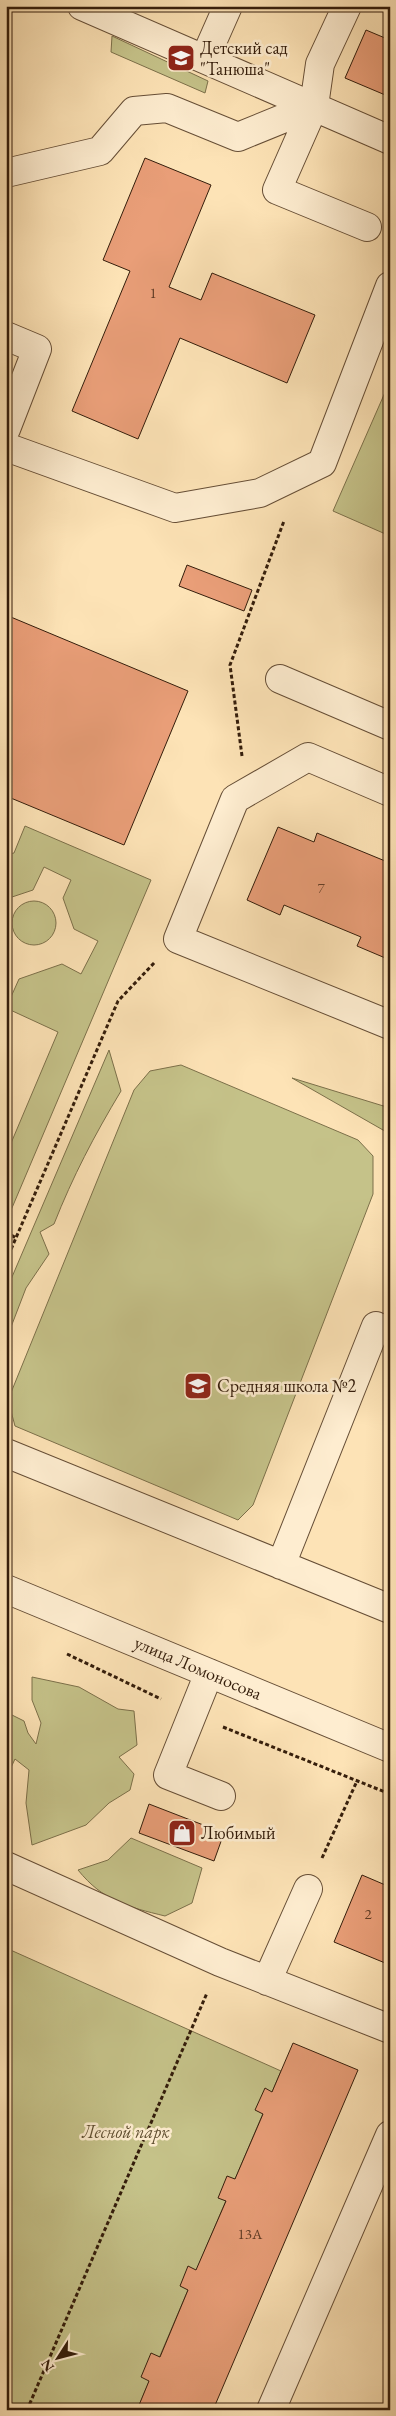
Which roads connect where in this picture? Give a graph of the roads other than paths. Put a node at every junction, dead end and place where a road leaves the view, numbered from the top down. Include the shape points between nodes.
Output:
1 (82, 6) edge
2 (228, 6) edge
3 (347, 6) edge
4 (205, 58) junction
5 (314, 106) junction
6 (390, 140) edge
7 (6, 173) edge
8 (367, 227) dead end
9 (389, 289) edge
10 (6, 336) edge
11 (6, 429) edge
12 (6, 447) edge
13 (280, 679) dead end
14 (390, 726) edge
15 (390, 792) edge
16 (390, 1025) edge
17 (390, 1332) edge
18 (6, 1453) edge
19 (281, 1565) junction
20 (6, 1589) edge
21 (390, 1609) edge
22 (208, 1673) junction
23 (390, 1748) edge
24 (221, 1796) dead end
25 (6, 1866) edge
26 (308, 1889) road end
27 (267, 1981) junction
28 (390, 2029) edge
29 (390, 2135) edge
30 (271, 2410) edge

1 - 4 street
2 - 4 street
3 - 5 street via 320,64
4 - 5 street
5 - 6 street
5 - 7 street via 238,137 167,108 134,111 100,151
5 - 8 street via 277,190
9 - 12 street via 322,463 260,493 175,508
10 - 11 street via 37,349
13 - 14 street
15 - 16 street via 308,757 235,799 178,939
17 - 19 street via 376,1326
18 - 19 street
19 - 21 street
20 - 22 street, улица Ломоносова
22 - 23 street, улица Ломоносова
22 - 24 street via 168,1775
25 - 27 street
26 - 27 street
27 - 28 street
29 - 30 street

